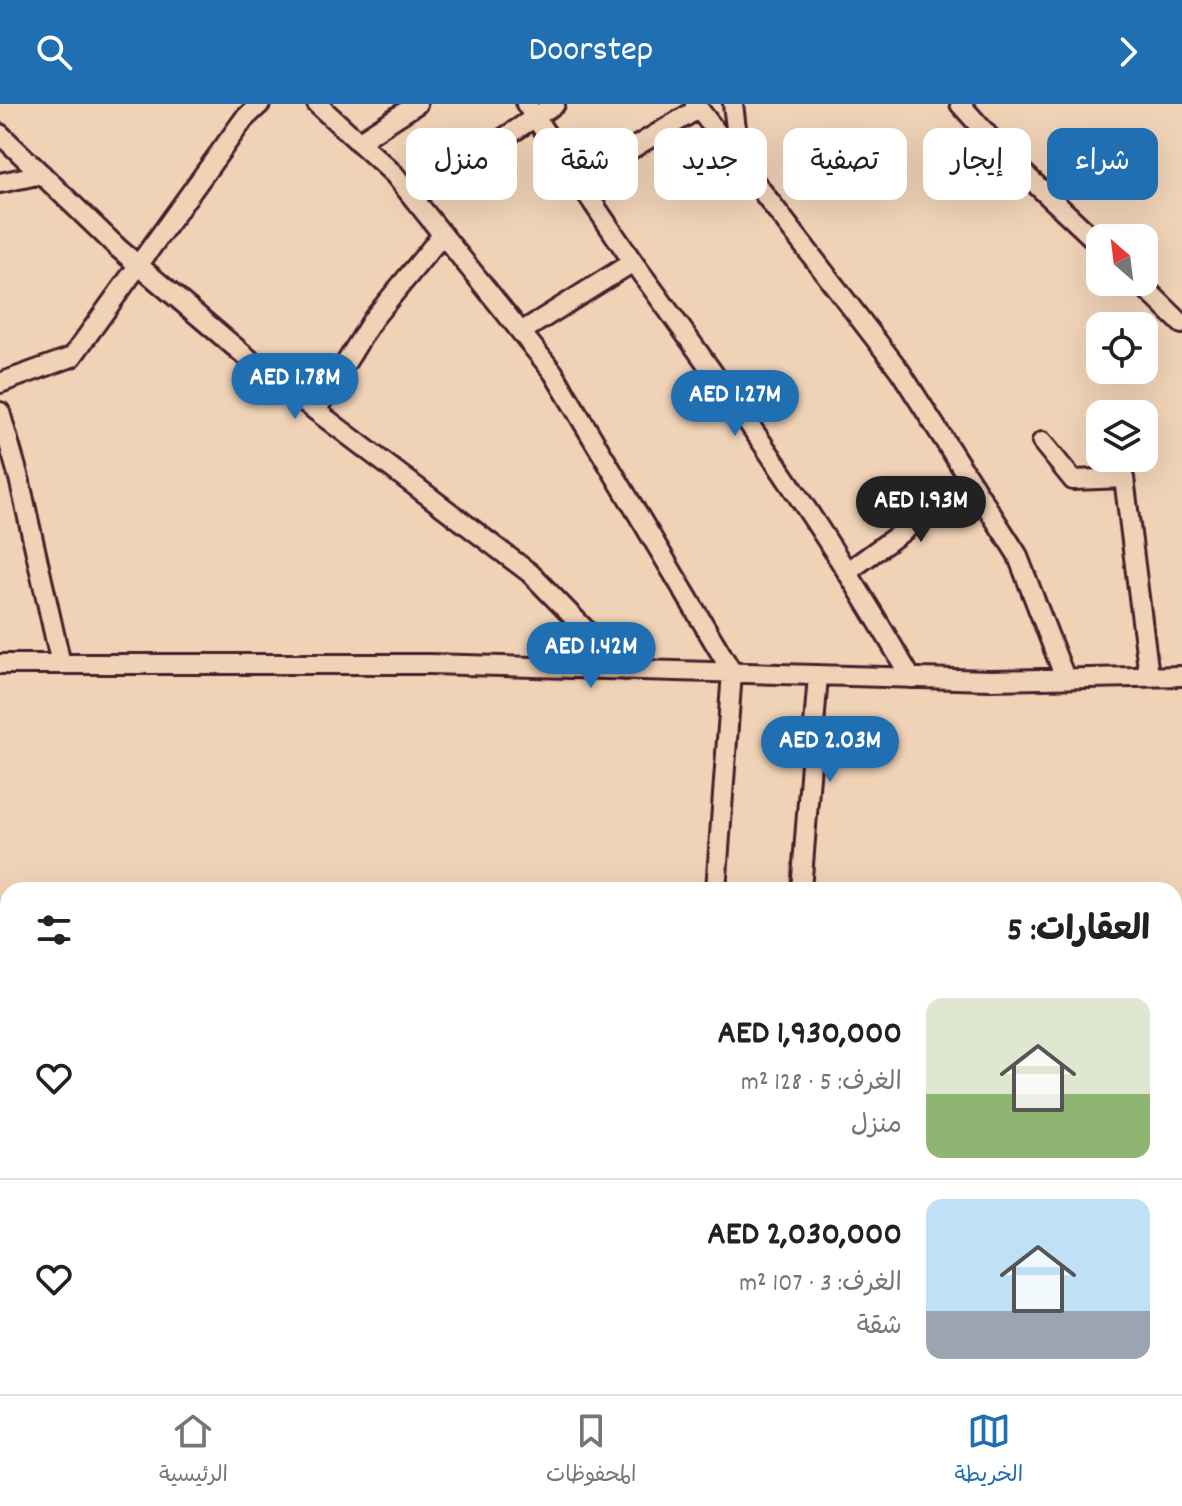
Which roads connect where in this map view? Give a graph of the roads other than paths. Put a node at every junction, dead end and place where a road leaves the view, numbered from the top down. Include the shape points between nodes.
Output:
1 (260, 104) edge
2 (317, 104) edge
3 (417, 104) edge
4 (555, 104) edge
5 (733, 104) edge
6 (960, 104) edge
7 (696, 106) edge
8 (530, 111) edge
9 (507, 128) edge
10 (542, 128) edge
11 (713, 128) edge
12 (736, 128) edge
13 (0, 134) edge
14 (358, 142) junction
15 (638, 143) edge
16 (42, 174) junction
17 (0, 183) edge
18 (406, 189) edge
19 (767, 198) edge
20 (415, 200) edge
21 (591, 200) edge
22 (1086, 232) edge
23 (442, 235) junction
24 (633, 262) junction
25 (137, 264) junction
26 (1153, 296) edge
27 (1182, 324) edge
28 (521, 332) junction
29 (0, 383) edge
30 (316, 411) junction
31 (0, 412) edge
32 (1042, 442) dead end
33 (971, 482) junction
34 (847, 572) junction
35 (0, 664) edge
36 (61, 664) junction
37 (625, 670) junction
38 (732, 672) junction
39 (818, 675) junction
40 (1149, 676) junction
41 (1182, 676) edge
42 (911, 678) junction
43 (1065, 678) junction
44 (717, 882) edge
45 (802, 882) edge

1 - 25 street
2 - 14 street
3 - 14 street
4 - 8 street
5 - 12 street
6 - 22 street
7 - 11 street
7 - 15 street
8 - 9 street
8 - 10 street
13 - 16 street
14 - 18 street
16 - 17 street
16 - 25 street
19 - 33 street via 900,371
20 - 23 street
21 - 24 street
23 - 28 street
23 - 30 street via 373,319
24 - 28 street
24 - 34 street via 745,415
25 - 29 street via 72,357
25 - 30 street
26 - 27 street
28 - 38 street via 553,372
30 - 37 street via 530,573
31 - 36 street
32 - 40 street via 1073,480 1124,478
33 - 34 street
33 - 43 street via 1017,554
34 - 42 street
35 - 36 street
36 - 37 street
37 - 38 street
38 - 39 street
38 - 44 street
39 - 42 street
39 - 45 street
40 - 41 street
40 - 43 street
42 - 43 street

